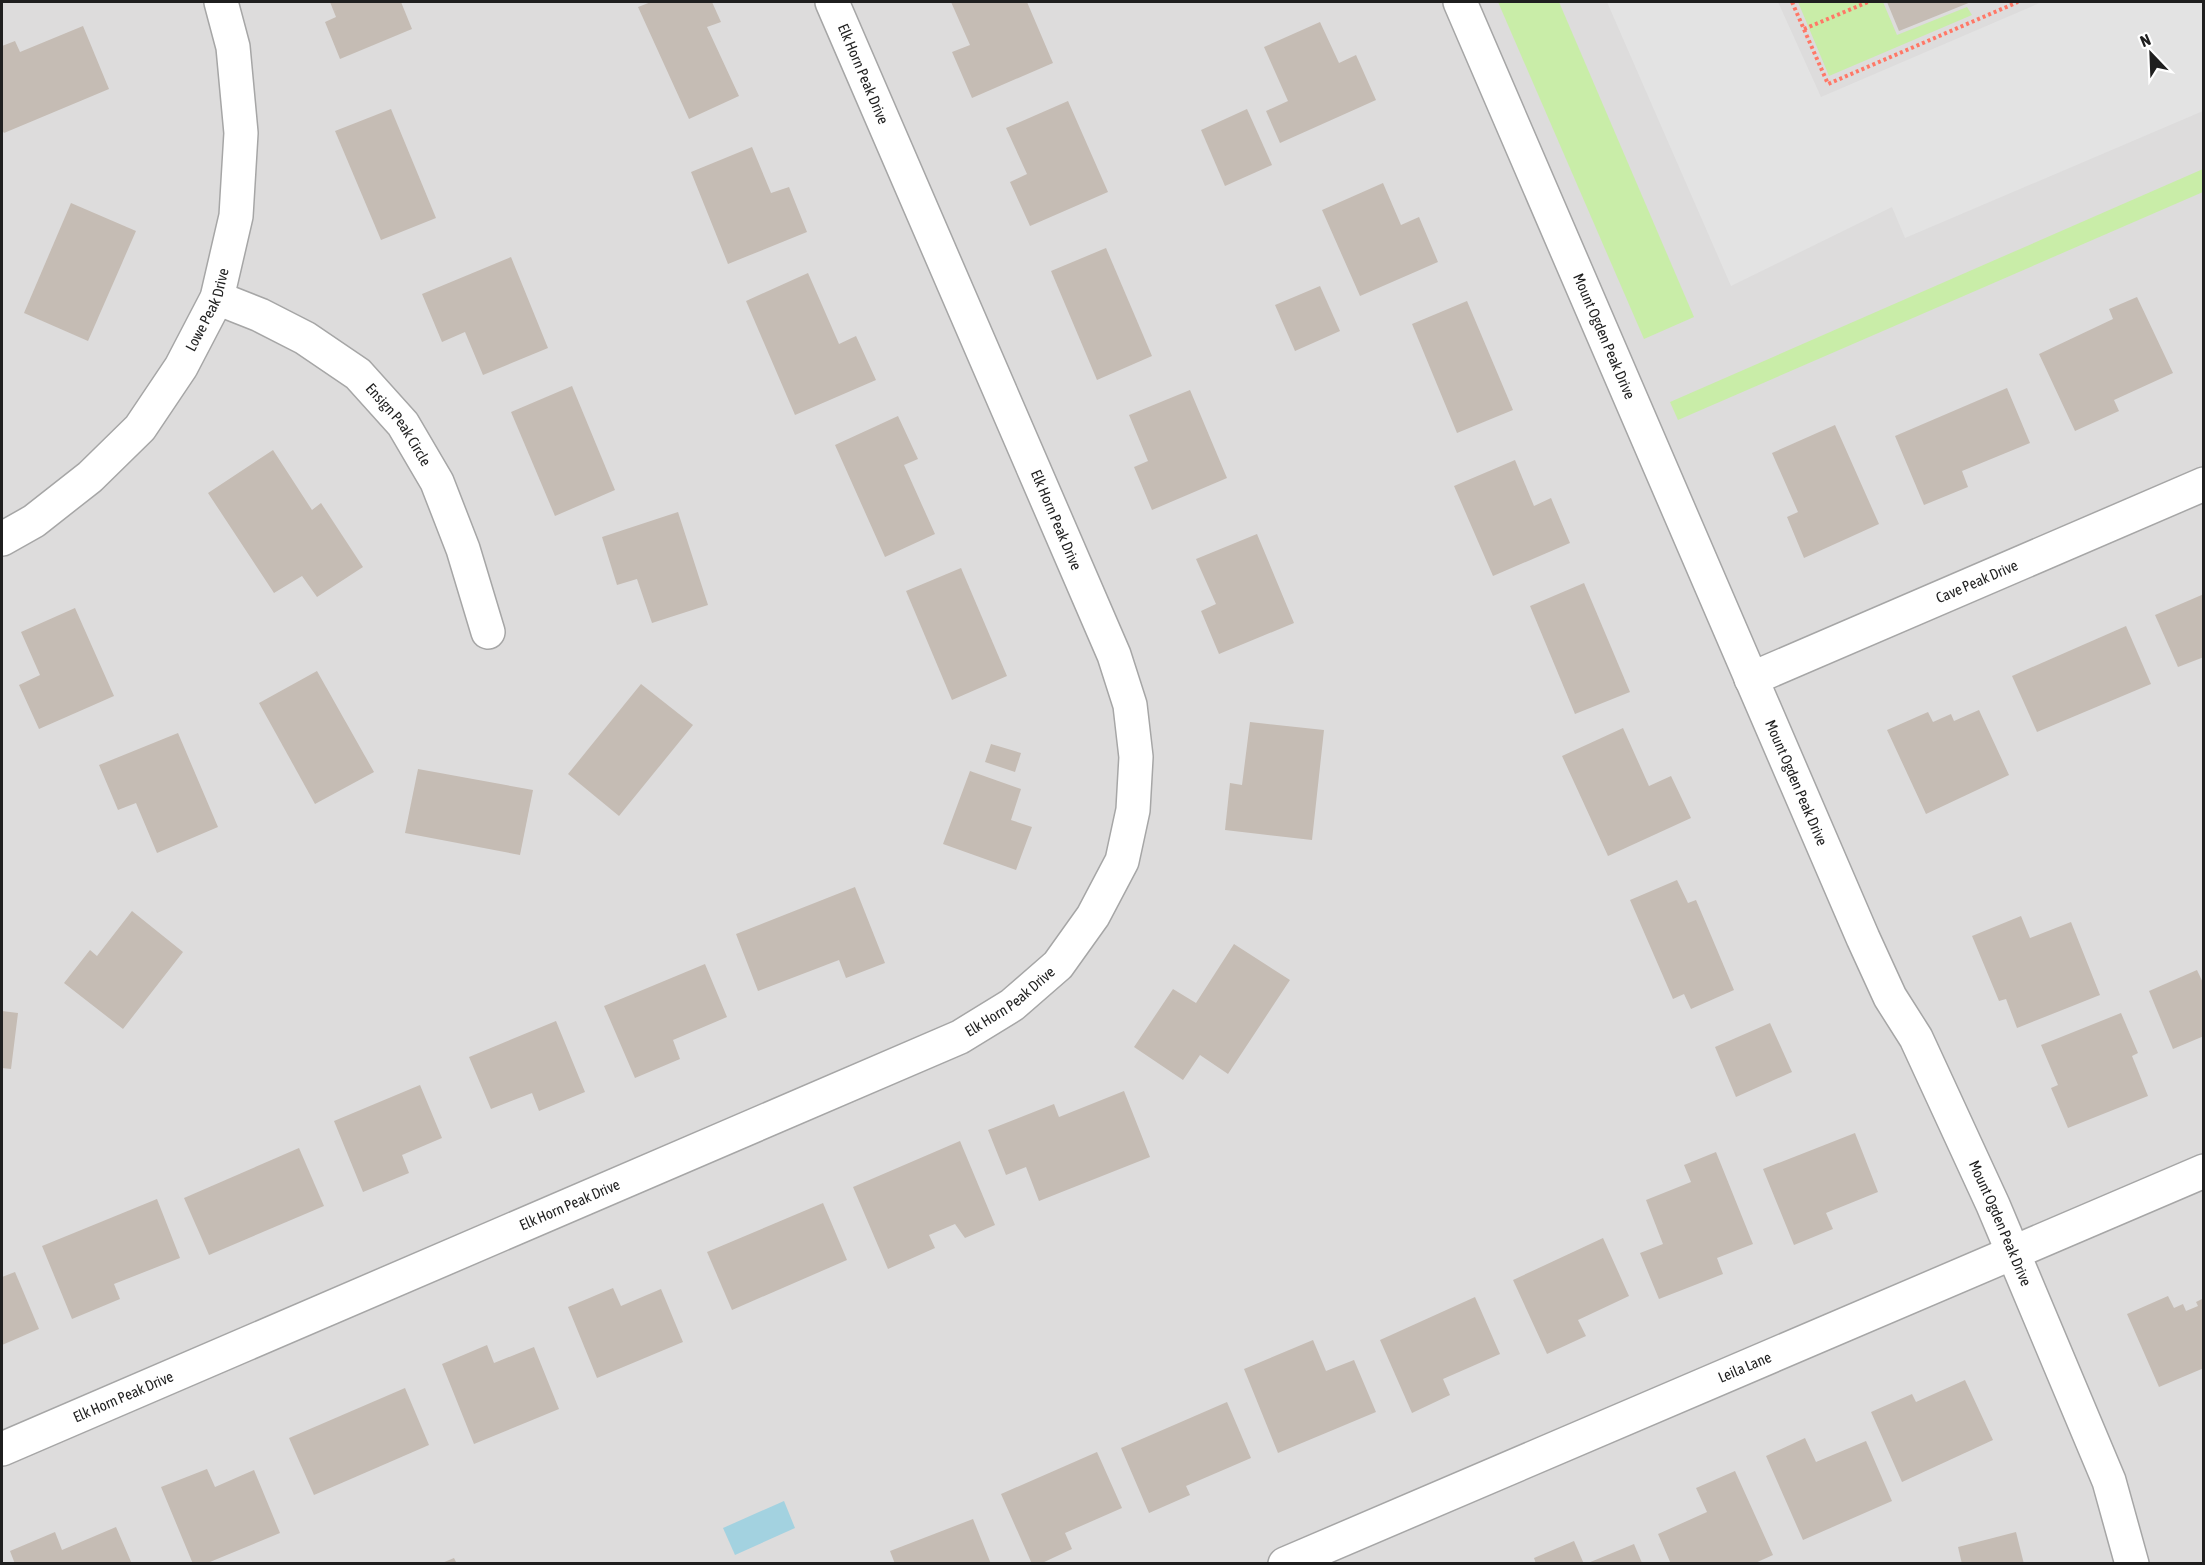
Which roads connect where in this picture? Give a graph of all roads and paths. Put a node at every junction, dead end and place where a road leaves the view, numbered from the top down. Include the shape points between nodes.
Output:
1 (221, 2) edge
2 (832, 2) edge
3 (1460, 2) edge
4 (1792, 2) edge
5 (1868, 2) edge
6 (2018, 2) edge
7 (1804, 29) junction
8 (217, 298) junction
9 (2204, 484) edge
10 (2, 539) edge
11 (488, 632) dead end
12 (1751, 679) junction
13 (2204, 1171) edge
14 (2012, 1254) junction
15 (2, 1449) edge
16 (1318, 1557) edge
17 (1285, 1563) edge
18 (2132, 1563) edge

1 - 8 street, Lowe Peak Drive via 233,47 240,133 236,216
2 - 15 street, Elk Horn Peak Drive via 1114,655 1130,705 1136,757 1133,810 1122,861 1093,916 1058,965 1012,1005 960,1037
3 - 12 street, Mount Ogden Peak Drive
4 - 7 path
5 - 7 path
6 - 7 path via 1828,84
8 - 10 street, Lowe Peak Drive via 181,367 140,428 90,477 34,521
8 - 11 street, Ensign Peak Circle via 305,338 358,374 403,424 437,482 464,549
9 - 12 street, Cave Peak Drive
12 - 14 street, Mount Ogden Peak Drive via 1863,938 1890,997 1916,1038
13 - 14 street, Leila Lane
14 - 16 street, Leila Lane
14 - 18 street, Mount Ogden Peak Drive via 2109,1481
16 - 17 street, Leila Lane

